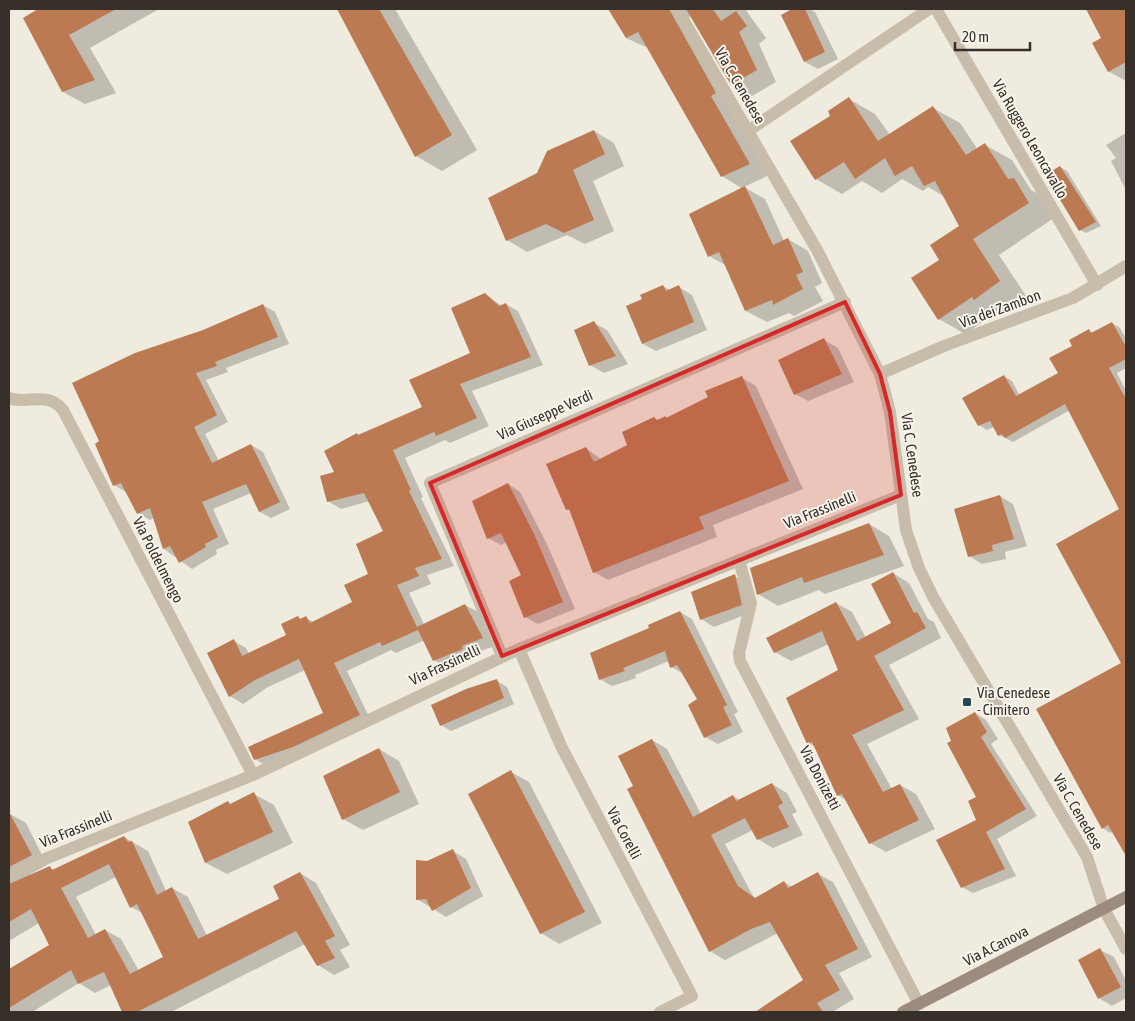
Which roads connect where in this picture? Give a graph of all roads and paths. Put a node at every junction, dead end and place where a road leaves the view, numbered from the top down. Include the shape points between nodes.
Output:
1 (677, 9) edge
2 (928, 9) edge
3 (936, 9) edge
4 (748, 132) junction
5 (1126, 266) edge
6 (1097, 285) junction
7 (845, 302) junction
8 (880, 374) junction
9 (9, 398) edge
10 (901, 495) junction
11 (739, 560) junction
12 (519, 649) junction
13 (502, 656) junction
14 (253, 775) junction
15 (9, 876) edge
16 (1126, 897) edge
17 (1104, 909) junction
18 (1126, 949) edge
19 (920, 1004) junction
20 (660, 1012) edge
21 (903, 1012) edge

1 - 4 street, Via C. Cenedese
2 - 4 street
3 - 6 street, Via Ruggero Leoncavallo
4 - 7 street, Via C. Cenedese
5 - 6 street, Via dei Zambon
6 - 8 street, Via dei Zambon via 1054,306 944,346
7 - 8 street, Via C. Cenedese
7 - 13 street, Via Giuseppe Verdi via 430,483
8 - 10 street, Via C. Cenedese via 890,412
9 - 14 street, Via Poldelmengo via 42,398 63,410
10 - 11 street, Via Frassinelli
10 - 17 street, Via C. Cenedese via 910,543 924,580 1087,857
11 - 12 street, Via Frassinelli
11 - 19 street, Via Donizetti via 751,602 740,661
12 - 13 street, Via Frassinelli
12 - 20 street, Via Corelli via 561,746 692,996
13 - 14 street, Via Frassinelli
14 - 15 street, Via Frassinelli
16 - 17 street, Via A.Canova
17 - 18 street, Via C. Cenedese
17 - 19 street, Via A.Canova
19 - 21 street, Via A.Canova

